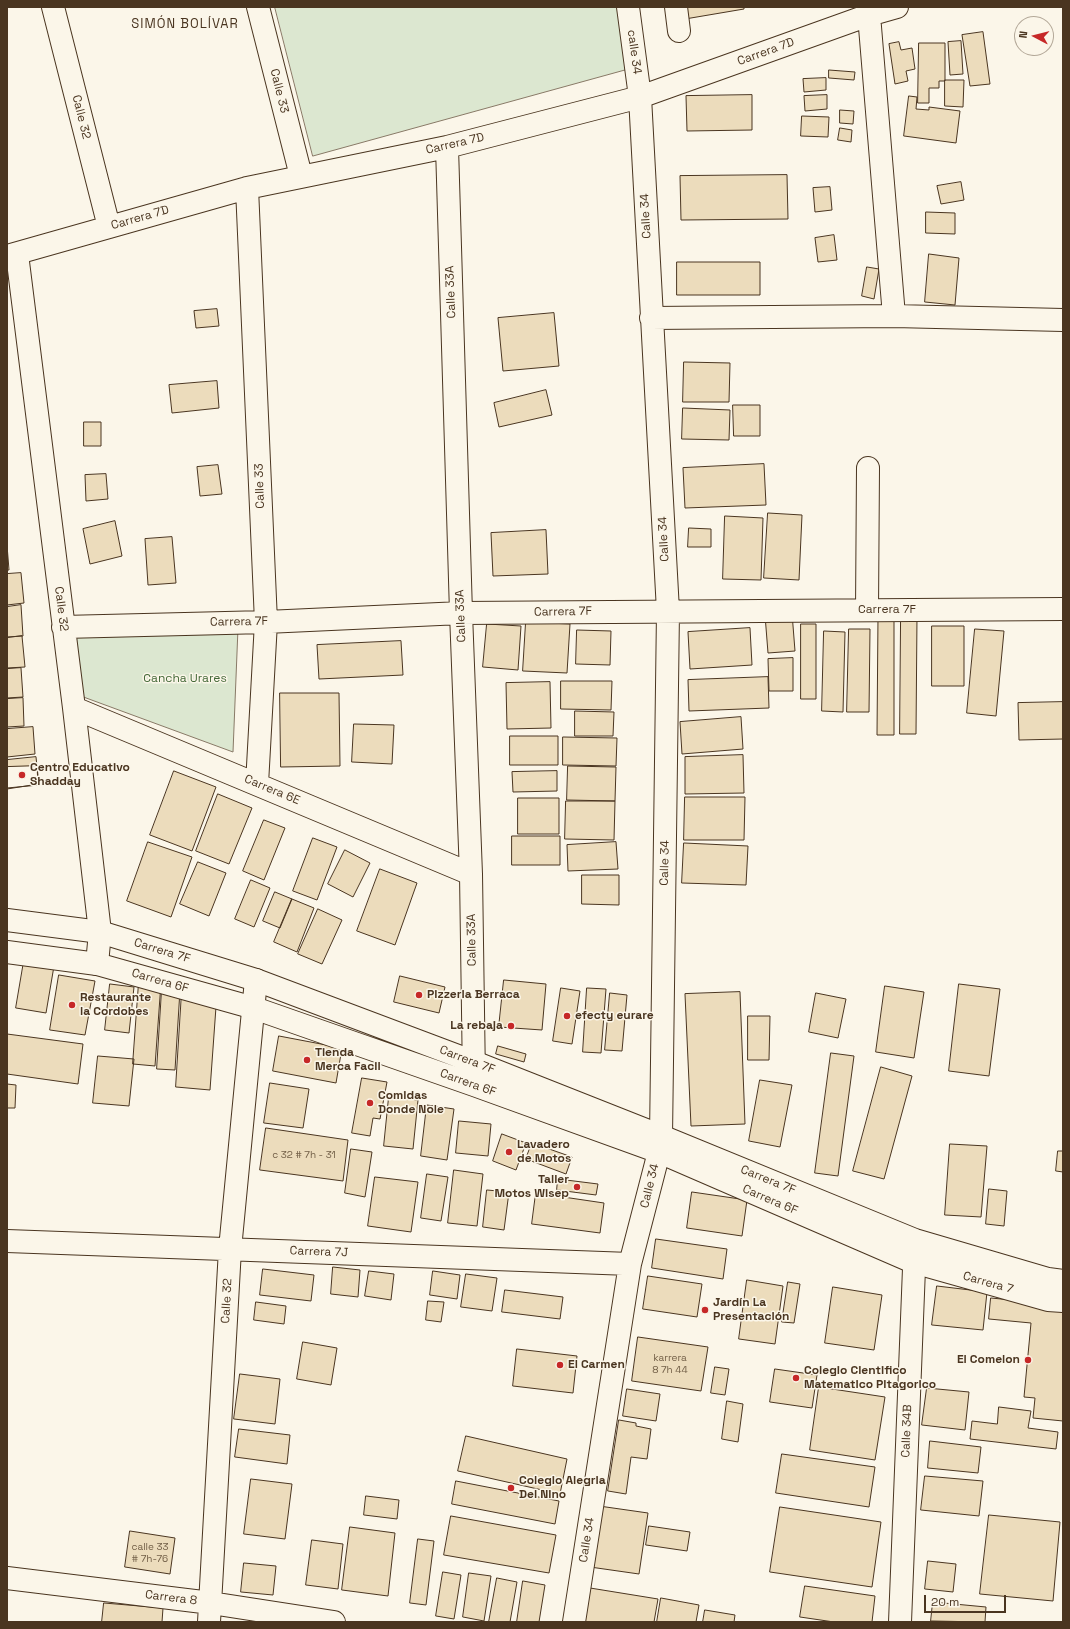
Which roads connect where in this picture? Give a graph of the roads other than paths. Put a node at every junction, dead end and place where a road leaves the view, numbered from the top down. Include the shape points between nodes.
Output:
1 (53, 7) edge
2 (258, 7) edge
3 (628, 7) edge
4 (676, 7) edge
5 (897, 7) edge
6 (869, 15) junction
7 (679, 31) dead end
8 (640, 97) junction
9 (447, 147) junction
10 (301, 176) junction
11 (248, 188) junction
12 (109, 227) junction
13 (12, 255) edge
14 (894, 316) junction
15 (651, 318) junction
16 (1063, 320) edge
17 (868, 468) dead end
18 (1063, 609) edge
19 (867, 610) junction
20 (668, 611) junction
21 (461, 613) junction
22 (266, 622) junction
23 (63, 627) junction
24 (74, 708) junction
25 (257, 784) junction
26 (471, 874) junction
27 (7, 920) edge
28 (100, 932) junction
29 (7, 952) edge
30 (97, 964) junction
31 (256, 980) junction
32 (254, 1008) junction
33 (474, 1062) junction
34 (474, 1085) junction
35 (660, 1144) junction
36 (915, 1240) junction
37 (7, 1241) edge
38 (230, 1249) junction
39 (913, 1262) junction
40 (630, 1264) junction
41 (1063, 1280) edge
42 (1063, 1301) edge
43 (7, 1578) edge
44 (210, 1612) edge
45 (334, 1622) edge
46 (574, 1622) edge
47 (900, 1622) edge

1 - 12 street, Calle 32
2 - 10 street, Calle 33
3 - 8 street, calle 34
4 - 7 street
5 - 6 street, Carrera 7D
6 - 8 street, Carrera 7D
6 - 14 street
8 - 9 street, Carrera 7D
8 - 15 street, Calle 34
9 - 10 street, Carrera 7D
9 - 21 street, Calle 33A
10 - 11 street, Carrera 7D
11 - 12 street, Carrera 7D
11 - 22 street, Calle 33
12 - 13 street, Carrera 7D
13 - 23 street, Calle 32
14 - 15 street
14 - 16 street
15 - 20 street, Calle 34
17 - 19 street
18 - 19 street, Carrera 7F
19 - 20 street, Carrera 7F
20 - 21 street, Carrera 7F
20 - 35 street, Calle 34
21 - 22 street, Carrera 7F
21 - 26 street, Calle 33A
22 - 23 street, Carrera 7F
22 - 25 street, Calle 33
23 - 24 street, Calle 32
24 - 25 street, Carrera 6E
24 - 28 street, Calle 32
25 - 26 street, Carrera 6E
26 - 33 street, Calle 33A
27 - 28 street, Carrera 7F
28 - 30 street, Calle 32
28 - 31 street, Carrera 7F
29 - 30 street, Carrera 6F
30 - 32 street, Carrera 6F
31 - 32 street, Calle 32
31 - 33 street, Carrera 7F
32 - 34 street, Carrera 6F
32 - 38 street, Calle 32
33 - 34 street, Calle 33A
33 - 35 street, Carrera 7F
34 - 35 street, Carrera 6F
35 - 36 street, Carrera 7F
35 - 39 street, Carrera 6F
35 - 40 street, Calle 34
36 - 39 street, Calle 34B
36 - 41 street, Carrera 7 via 1048,1279
37 - 38 street, Carrera 7J
38 - 40 street, Carrera 7J
38 - 44 street, Calle 32
39 - 42 street, Carrera 7 via 1048,1300
39 - 47 street, Calle 34B
40 - 46 street, Calle 34
43 - 44 street, Carrera 8
44 - 45 street, Carrera 8

